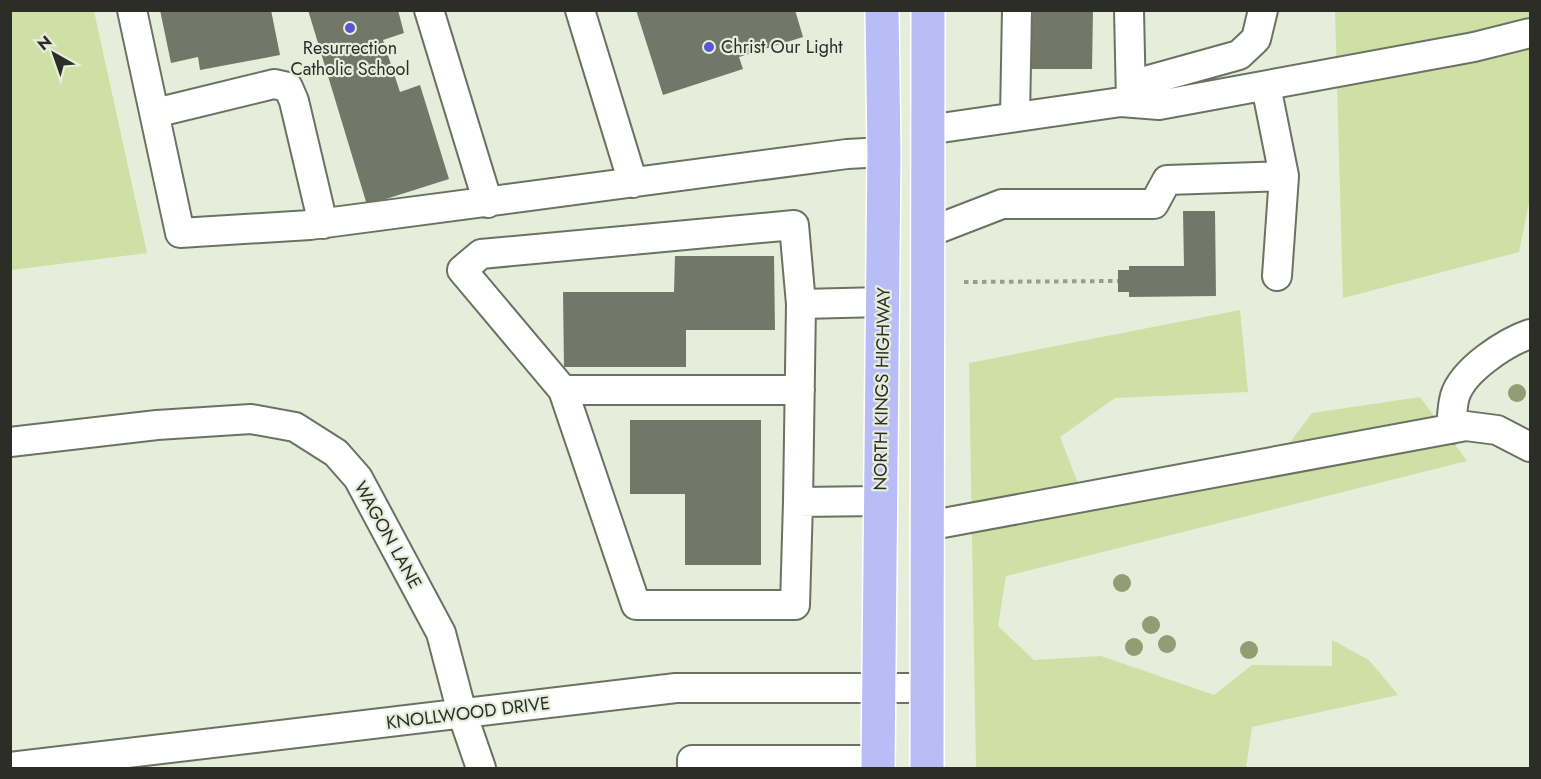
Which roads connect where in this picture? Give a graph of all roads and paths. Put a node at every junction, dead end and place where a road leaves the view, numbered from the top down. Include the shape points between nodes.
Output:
1 (132, 10) edge
2 (429, 10) edge
3 (580, 10) edge
4 (882, 10) edge
5 (928, 10) edge
6 (1017, 10) edge
7 (1129, 10) edge
8 (1263, 10) edge
9 (1530, 33) edge
10 (1266, 86) junction
11 (1131, 94) junction
12 (155, 113) junction
13 (1015, 117) junction
14 (927, 130) junction
15 (884, 152) junction
16 (1284, 176) junction
17 (633, 183) junction
18 (488, 203) junction
19 (323, 224) junction
20 (927, 233) junction
21 (1277, 276) dead end
22 (1118, 281) dead end
23 (964, 282) dead end
24 (883, 302) junction
25 (801, 304) junction
26 (1530, 334) edge
27 (563, 390) junction
28 (800, 390) junction
29 (1451, 429) junction
30 (10, 442) edge
31 (1530, 447) edge
32 (880, 501) junction
33 (798, 502) junction
34 (927, 526) junction
35 (878, 688) junction
36 (927, 688) junction
37 (462, 713) junction
38 (166, 759) edge
39 (878, 764) edge
40 (10, 767) edge
41 (481, 768) edge
42 (692, 768) edge
43 (927, 768) edge

1 - 12 street
2 - 18 street
3 - 17 street
4 - 15 main road, NORTH KINGS HIGHWAY
5 - 14 main road
6 - 13 street
7 - 11 street
8 - 11 street via 1256,39 1239,55
9 - 10 street
10 - 11 street via 1159,105
10 - 16 street
11 - 13 street via 1121,102
12 - 19 street via 180,233
12 - 19 street via 273,84 288,87
13 - 14 street
14 - 20 main road
15 - 17 street
15 - 24 main road, NORTH KINGS HIGHWAY
16 - 20 street via 1167,180 1154,204 1002,204
16 - 21 street
17 - 18 street
18 - 19 street
20 - 34 main road
22 - 23 path
24 - 25 street
24 - 32 main road, NORTH KINGS HIGHWAY
25 - 27 street via 794,225 481,254 462,270
25 - 28 street
26 - 29 street via 1472,370 1455,395
27 - 28 street
27 - 33 street via 636,605 795,605
28 - 33 street
29 - 31 street via 1466,426 1497,430
29 - 34 street
30 - 37 street, WAGON LANE via 251,419 295,427 336,453 358,478 441,633
32 - 33 street
32 - 35 main road, NORTH KINGS HIGHWAY
34 - 36 main road
35 - 36 street, KNOLLWOOD DRIVE
35 - 37 street, KNOLLWOOD DRIVE via 676,688
35 - 39 main road, NORTH KINGS HIGHWAY
36 - 43 main road
37 - 38 street, KNOLLWOOD DRIVE
37 - 41 street, WAGON LANE
38 - 40 street, KNOLLWOOD DRIVE
39 - 42 street via 692,760

